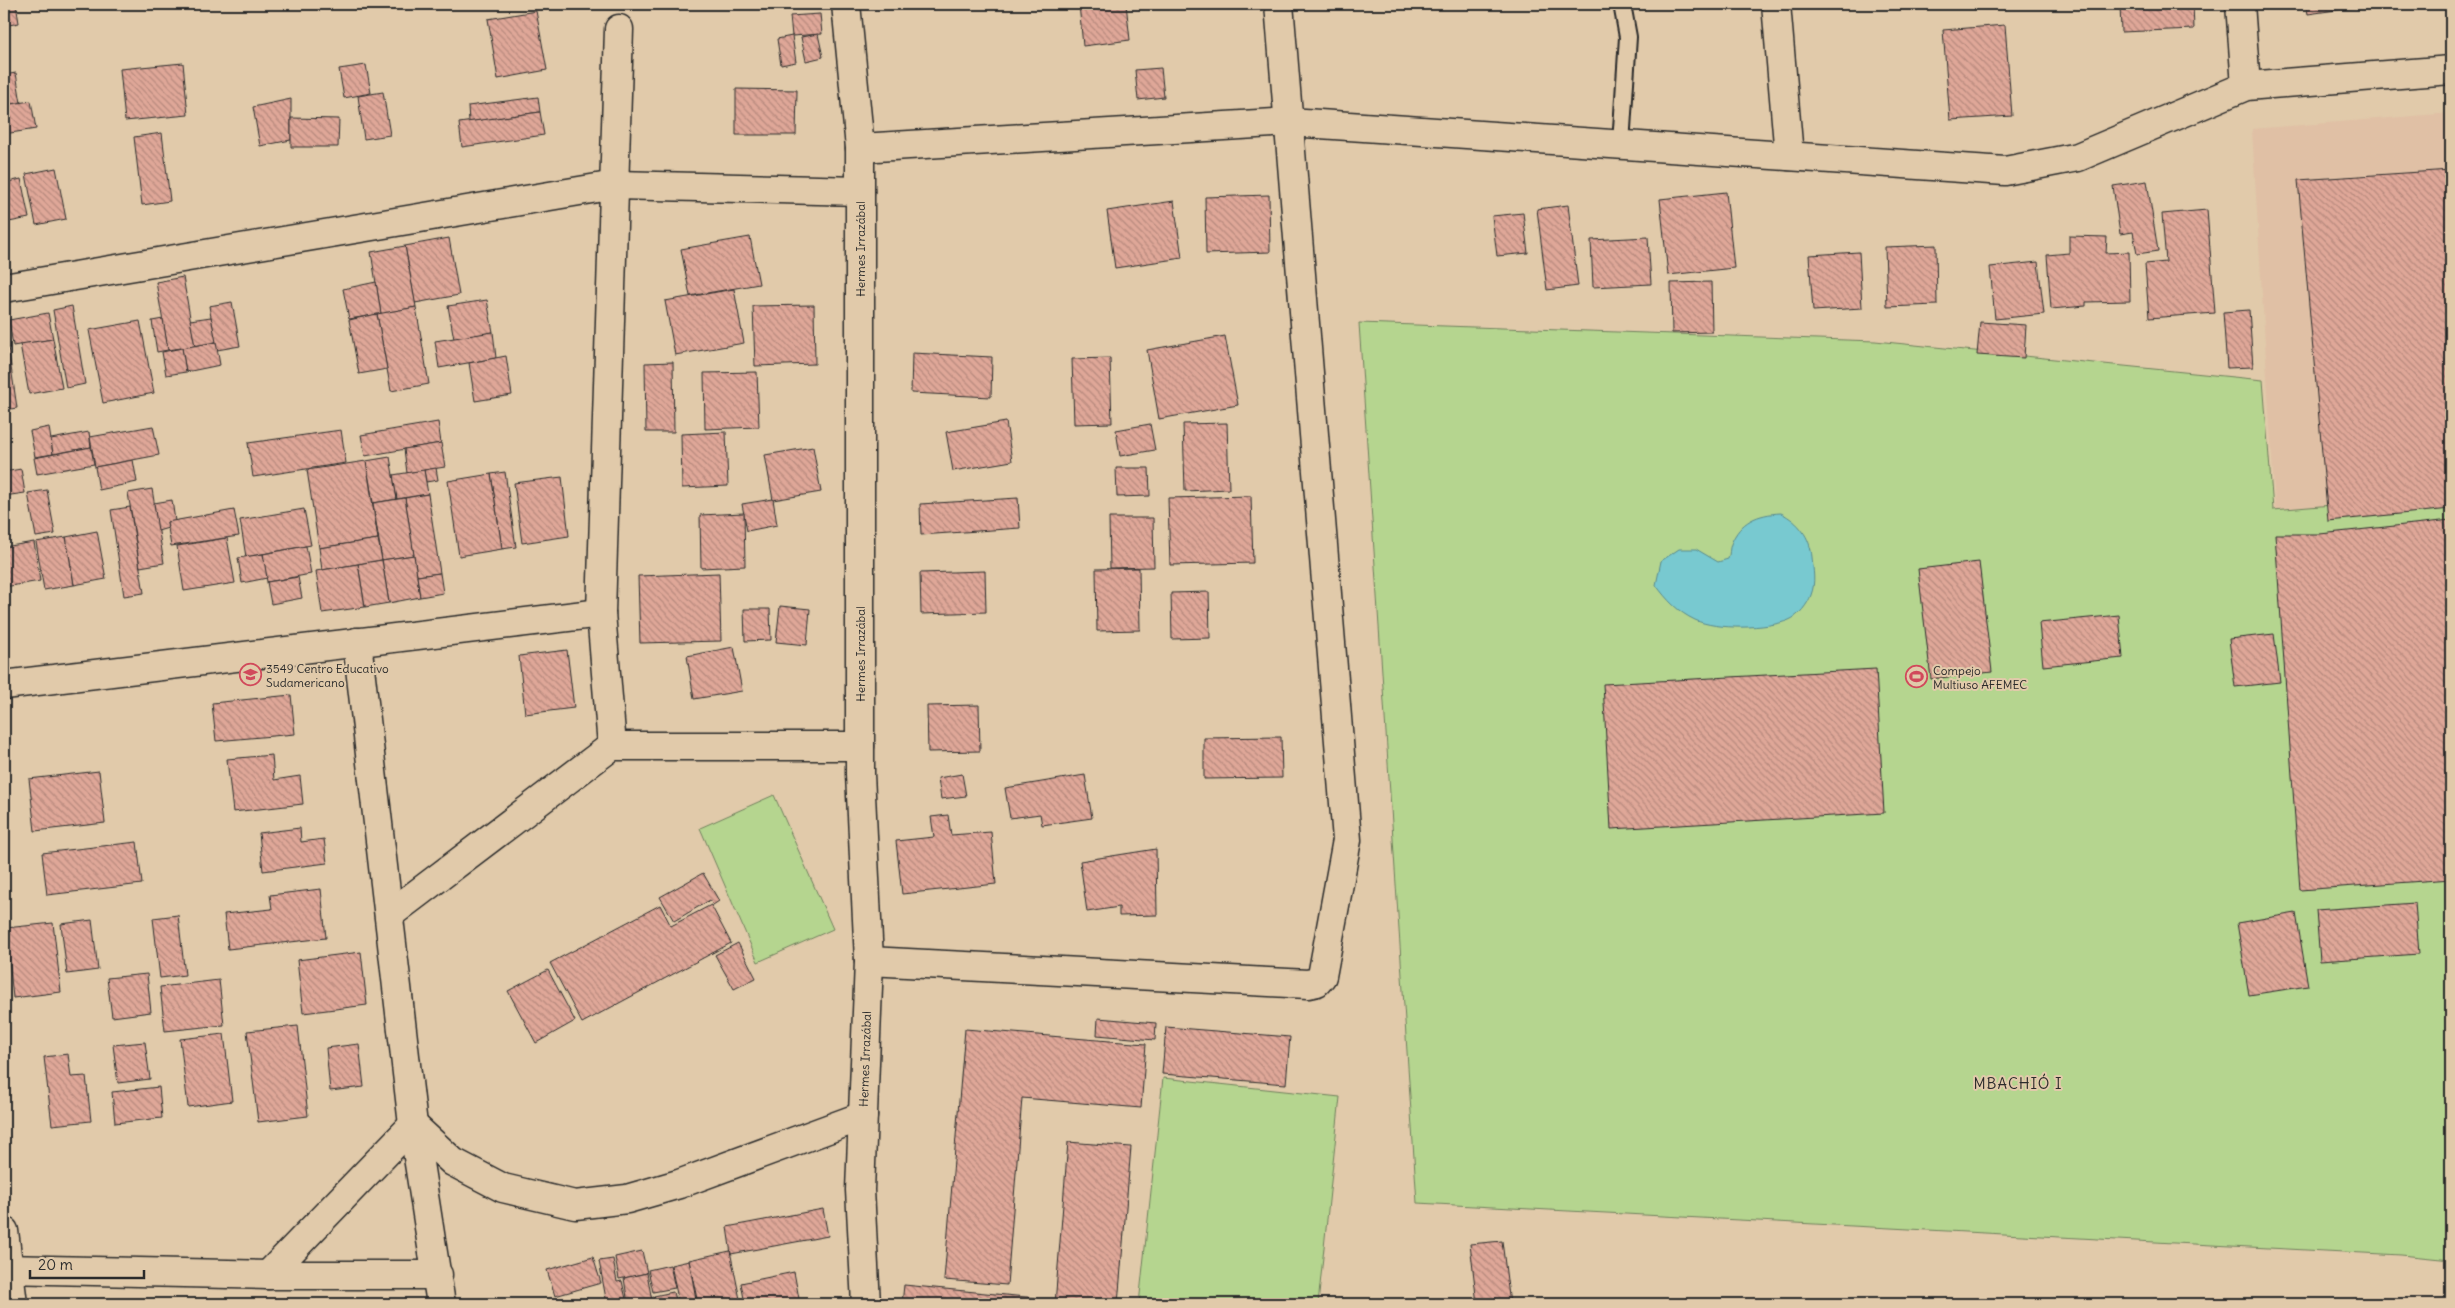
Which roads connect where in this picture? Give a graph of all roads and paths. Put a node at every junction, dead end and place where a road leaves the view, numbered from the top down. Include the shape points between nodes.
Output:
1 (846, 4) edge
2 (1279, 4) edge
3 (1622, 4) edge
4 (1776, 4) edge
5 (2240, 4) edge
6 (619, 29) dead end
7 (2451, 70) edge
8 (2246, 86) junction
9 (1290, 122) junction
10 (1621, 144) junction
11 (860, 148) junction
12 (1789, 156) junction
13 (615, 185) junction
14 (860, 191) junction
15 (4, 288) edge
16 (602, 613) junction
17 (357, 642) junction
18 (4, 685) edge
19 (612, 746) junction
20 (860, 746) junction
21 (389, 915) junction
22 (869, 961) junction
23 (863, 1116) junction
24 (413, 1125) junction
25 (4, 1231) edge
26 (7, 1269) edge
27 (268, 1275) junction
28 (438, 1275) junction
29 (12, 1304) edge
30 (441, 1304) edge
31 (866, 1304) edge

1 - 11 street, Hermes Irrazábal
2 - 9 street
3 - 10 lane via 1628,37
4 - 12 street
5 - 8 street
6 - 13 street
7 - 8 street
8 - 12 street via 2078,157 2006,171
9 - 10 street
9 - 11 street
9 - 22 street via 1348,840 1322,976 1317,982 1308,984
10 - 12 street
11 - 14 street, Hermes Irrazábal
13 - 14 street
13 - 15 street
13 - 16 street
14 - 20 street, Hermes Irrazábal
16 - 17 street
16 - 19 street
17 - 18 street
17 - 21 street
19 - 20 street
19 - 21 street
20 - 22 street, Hermes Irrazábal
21 - 24 street
22 - 23 street, Hermes Irrazábal
23 - 24 street via 679,1184 627,1199 575,1205 503,1188 453,1162
23 - 31 street, Hermes Irrazábal via 860,1190
24 - 27 street
24 - 28 street
25 - 26 street
26 - 27 street
26 - 29 street
27 - 28 street
28 - 30 street

